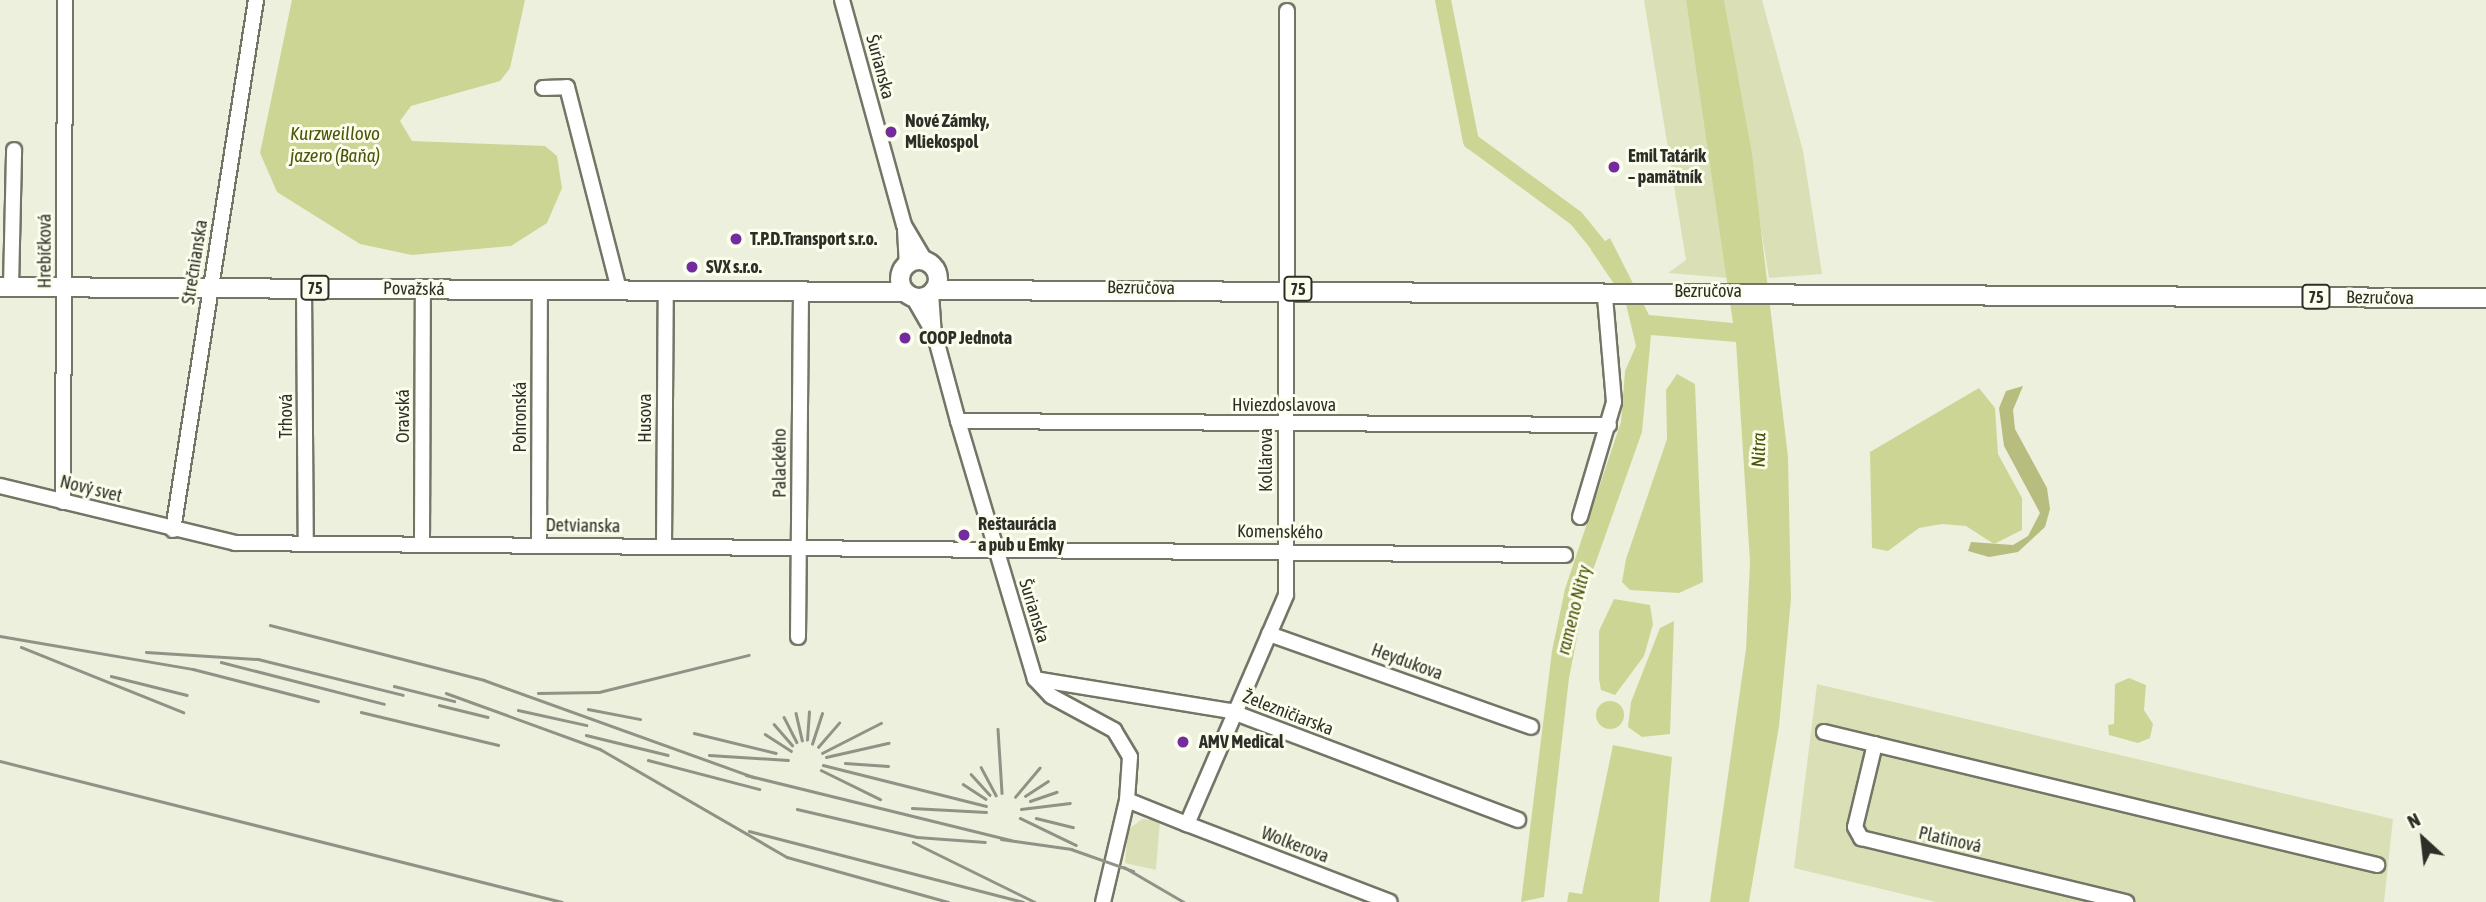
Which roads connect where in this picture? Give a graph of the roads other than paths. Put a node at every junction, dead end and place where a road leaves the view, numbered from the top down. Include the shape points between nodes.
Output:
1 (65, 0) edge
2 (256, 0) edge
3 (842, 0) edge
4 (1287, 11) dead end
5 (543, 88) dead end
6 (14, 150) dead end
7 (904, 225) junction
8 (931, 266) junction
9 (904, 269) junction
10 (5, 287) edge
11 (65, 288) junction
12 (210, 288) junction
13 (304, 288) junction
14 (992, 288) junction
15 (423, 289) junction
16 (1286, 289) junction
17 (540, 290) junction
18 (619, 290) junction
19 (666, 290) junction
20 (801, 290) junction
21 (827, 290) junction
22 (933, 292) junction
23 (908, 294) junction
24 (1608, 294) junction
25 (2486, 298) edge
26 (934, 332) junction
27 (958, 421) junction
28 (1285, 424) junction
29 (1609, 425) junction
30 (0, 486) edge
31 (63, 502) junction
32 (1580, 517) dead end
33 (173, 530) junction
34 (306, 543) junction
35 (422, 544) junction
36 (539, 545) junction
37 (664, 546) junction
38 (799, 548) junction
39 (995, 549) junction
40 (1285, 551) junction
41 (1565, 555) dead end
42 (1269, 634) junction
43 (797, 637) dead end
44 (1035, 679) junction
45 (1236, 714) junction
46 (1531, 727) dead end
47 (1824, 732) dead end
48 (1875, 744) junction
49 (1128, 800) junction
50 (1518, 820) dead end
51 (1187, 824) junction
52 (2377, 865) dead end
53 (1103, 902) edge
54 (1390, 902) edge
55 (2126, 902) edge

1 - 11 street, Hrebíčková
2 - 12 street, Strečnianska
3 - 7 street, Šurianska
4 - 16 street, Kollárova
5 - 18 street via 567,87
6 - 10 street
7 - 8 street, Šurianska
7 - 9 street, Šurianska
8 - 9 main road, Bezručova / 75
8 - 14 main road, Bezručova / 75
8 - 22 main road
9 - 21 main road, Považská / 75
9 - 23 main road
10 - 11 main road, Považská / 75
11 - 12 main road, Považská / 75
11 - 31 street, Hrebíčková
12 - 13 main road, Považská / 75
12 - 33 street, Strečnianska
13 - 15 main road, Považská / 75
13 - 34 street, Trhová
14 - 16 main road, Bezručova / 75
14 - 22 main road, Bezručova / 75
15 - 17 main road, Považská / 75
15 - 35 street, Oravská
16 - 24 main road, Bezručova / 75
16 - 28 street, Kollárova
17 - 18 main road, Považská / 75
17 - 36 street, Pohronská
18 - 19 main road, Považská / 75
19 - 20 main road, Považská / 75 via 701,285
19 - 37 street, Husova
20 - 21 main road, Považská / 75
20 - 38 street, Palackého
21 - 23 main road, Považská / 75
22 - 23 main road, Bezručova / 75
22 - 26 street, Šurianska
23 - 26 street, Šurianska
24 - 25 main road, Bezručova / 75 via 1791,291
24 - 29 street via 1615,381
26 - 27 street, Šurianska
27 - 28 street, Hviezdoslavova
27 - 39 street, Šurianska
28 - 29 street, Hviezdoslavova
28 - 40 street, Kollárova
29 - 32 street
30 - 31 street, Nový svet
31 - 33 street, Nový svet
33 - 34 street, Detvianska via 235,543
34 - 35 street, Detvianska
35 - 36 street, Detvianska
36 - 37 street, Detvianska
37 - 38 street, Detvianska
38 - 39 street, Detvianska
38 - 43 street, Palackého
39 - 40 street, Komenského
39 - 44 street, Šurianska
40 - 41 street, Komenského
40 - 42 street, Kollárova via 1286,595
42 - 45 street, Kollárova
42 - 46 street, Heydukova
44 - 45 street, Železničiarska
44 - 49 street via 1051,696 1119,735 1131,764
45 - 50 street, Železničiarska
45 - 51 street, Kollárova
47 - 48 street
48 - 52 street
48 - 55 street, Platinová via 1854,827 1861,838
49 - 51 street
49 - 53 street
51 - 54 street, Wolkerova

